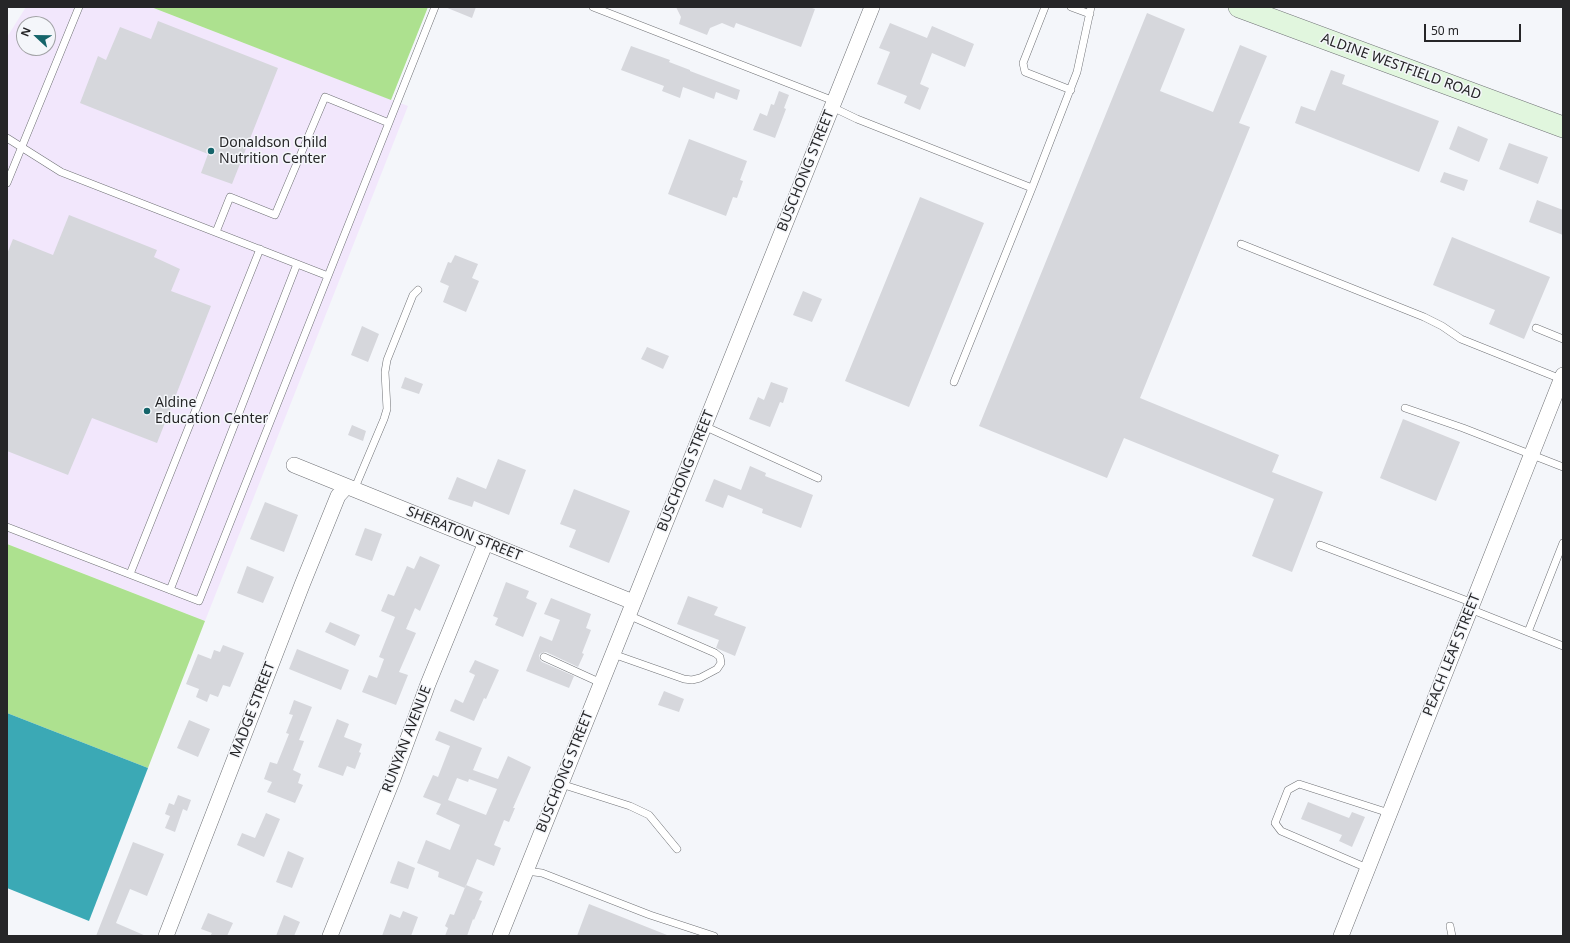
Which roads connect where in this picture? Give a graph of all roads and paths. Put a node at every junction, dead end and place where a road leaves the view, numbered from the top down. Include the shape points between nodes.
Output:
1 (79, 7) edge
2 (435, 7) edge
3 (593, 7) edge
4 (872, 7) edge
5 (1045, 7) edge
6 (1071, 7) edge
7 (1239, 7) edge
8 (1091, 10) edge
9 (1070, 90) junction
10 (833, 104) junction
11 (389, 123) junction
12 (1563, 127) edge
13 (7, 138) edge
14 (21, 147) junction
15 (7, 183) edge
16 (1032, 188) junction
17 (216, 232) junction
18 (1241, 244) dead end
19 (260, 249) junction
20 (298, 264) junction
21 (328, 276) junction
22 (418, 290) dead end
23 (1536, 328) dead end
24 (1563, 339) edge
25 (1562, 377) edge
26 (954, 382) dead end
27 (1405, 408) dead end
28 (704, 426) junction
29 (1532, 454) junction
30 (294, 465) dead end
31 (1563, 466) edge
32 (818, 478) dead end
33 (350, 488) junction
34 (7, 527) edge
35 (486, 542) junction
36 (1563, 543) edge
37 (1320, 545) dead end
38 (130, 574) junction
39 (170, 590) junction
40 (1472, 606) junction
41 (631, 608) junction
42 (1528, 632) junction
43 (1563, 646) edge
44 (613, 654) junction
45 (544, 657) dead end
46 (601, 683) junction
47 (561, 784) junction
48 (1389, 813) junction
49 (677, 849) dead end
50 (1368, 868) junction
51 (526, 871) junction
52 (1450, 926) dead end
53 (166, 936) edge
54 (330, 936) edge
55 (500, 936) edge
56 (714, 936) edge
57 (1341, 936) edge
58 (1452, 936) edge

1 - 14 lane
2 - 11 lane
3 - 10 lane
4 - 10 street, BUSCHONG STREET
5 - 9 lane via 1023,63 1025,72
6 - 8 lane
7 - 12 main road, ALDINE WESTFIELD ROAD
8 - 9 lane via 1077,72
9 - 16 lane
10 - 16 lane via 857,119
10 - 28 street, BUSCHONG STREET
11 - 17 lane via 324,96 275,215 230,197
11 - 21 lane
13 - 14 lane
14 - 15 lane
14 - 17 lane via 61,172
16 - 26 lane
17 - 19 lane
18 - 25 lane via 1424,317 1461,339
19 - 20 lane
19 - 38 lane
20 - 21 lane
20 - 39 lane
21 - 39 lane via 199,601
22 - 33 lane via 413,295 388,360 385,372 384,419
23 - 24 lane
25 - 29 street, PEACH LEAF STREET
27 - 29 lane
28 - 32 lane
28 - 41 street, BUSCHONG STREET
29 - 31 lane
29 - 40 street, PEACH LEAF STREET
30 - 33 street, SHERATON STREET
33 - 35 street, SHERATON STREET
33 - 53 street, MADGE STREET via 338,496
34 - 38 lane
35 - 41 street, SHERATON STREET
35 - 54 street, RUNYAN AVENUE
36 - 42 lane
37 - 40 lane
38 - 39 lane
40 - 42 lane
40 - 48 street, PEACH LEAF STREET
41 - 44 street, BUSCHONG STREET
41 - 44 lane via 715,653 720,657 721,663 717,669 692,680
42 - 43 lane
44 - 46 street, BUSCHONG STREET
45 - 46 lane
46 - 47 street, BUSCHONG STREET
47 - 49 lane via 649,814
47 - 51 street, BUSCHONG STREET
48 - 50 street, PEACH LEAF STREET
48 - 50 lane via 1299,784 1288,790 1275,824 1281,831
50 - 57 street, PEACH LEAF STREET
51 - 55 street, BUSCHONG STREET
51 - 56 lane via 542,873 650,915
52 - 58 lane

